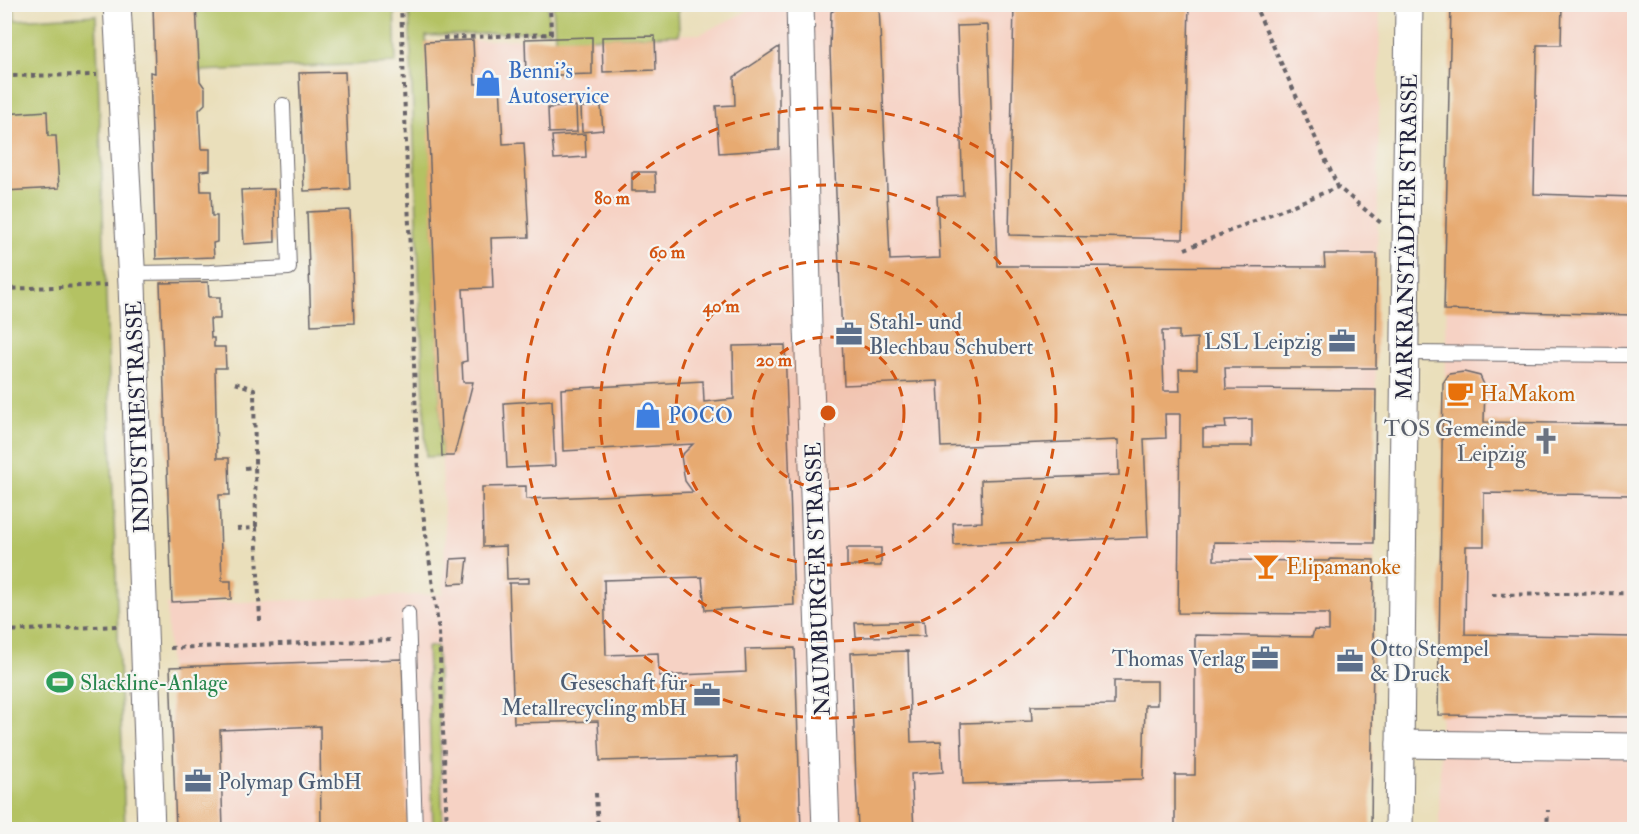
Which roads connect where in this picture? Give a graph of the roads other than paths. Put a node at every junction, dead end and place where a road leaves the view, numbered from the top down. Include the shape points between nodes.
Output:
1 (117, 4) edge
2 (800, 4) edge
3 (1409, 4) edge
4 (283, 105) dead end
5 (132, 278) junction
6 (1404, 353) junction
7 (1635, 355) edge
8 (408, 613) dead end
9 (1400, 744) junction
10 (1635, 747) edge
11 (152, 830) edge
12 (415, 830) edge
13 (826, 830) edge
14 (1400, 830) edge

1 - 5 street, INDUSTRIESTRASSE
2 - 13 street, NAUMBURGER STRASSE
3 - 6 street, MARKRANSTÄDTER STRASSE
4 - 5 lane via 289,268
5 - 11 street, INDUSTRIESTRASSE
6 - 7 lane
6 - 9 street, MARKRANSTÄDTER STRASSE
8 - 12 lane
9 - 10 street
9 - 14 street, MARKRANSTÄDTER STRASSE

